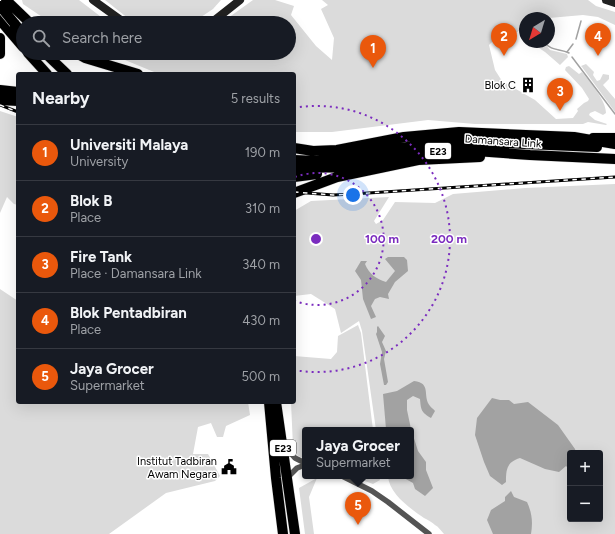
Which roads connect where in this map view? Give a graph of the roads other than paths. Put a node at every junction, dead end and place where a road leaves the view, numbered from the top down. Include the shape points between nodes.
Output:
1 (7, 0) edge
2 (93, 0) edge
3 (240, 0) edge
4 (606, 0) edge
5 (615, 3) edge
6 (0, 6) edge
7 (0, 12) edge
8 (23, 16) edge
9 (115, 16) edge
10 (220, 16) edge
11 (0, 20) edge
12 (16, 25) edge
13 (0, 39) edge
14 (16, 39) edge
15 (0, 54) edge
16 (34, 60) edge
17 (47, 60) edge
18 (52, 60) edge
19 (92, 60) edge
20 (45, 72) edge
21 (59, 72) edge
22 (65, 72) edge
23 (131, 72) edge
24 (0, 90) edge
25 (16, 95) edge
26 (16, 97) edge
27 (4, 100) edge
28 (413, 137) junction
29 (574, 137) junction
30 (615, 137) edge
31 (452, 141) junction
32 (388, 144) junction
33 (615, 144) edge
34 (296, 148) edge
35 (615, 148) edge
36 (296, 154) edge
37 (530, 155) junction
38 (615, 159) edge
39 (296, 160) edge
40 (346, 167) junction
41 (296, 168) edge
42 (296, 177) edge
43 (296, 192) edge
44 (263, 404) edge
45 (269, 404) edge
46 (276, 404) edge
47 (280, 404) edge
48 (288, 450) junction
49 (302, 462) edge
50 (302, 466) edge
51 (290, 475) junction
52 (276, 478) junction
53 (348, 479) edge
54 (290, 495) junction
55 (283, 534) edge
56 (295, 534) edge
57 (429, 534) edge

1 - 7 street
1 - 8 highway, bridge
2 - 9 street
3 - 10 street
4 - 5 street
6 - 12 highway, bridge
11 - 14 highway
13 - 15 highway
16 - 20 highway
17 - 21 highway
18 - 22 highway
19 - 23 highway
24 - 25 highway
26 - 27 highway
28 - 29 highway via 459,132
28 - 32 highway
28 - 34 highway via 337,150
29 - 30 main road
29 - 33 highway
31 - 32 highway via 437,139
31 - 35 highway, Damansara Link / E23
31 - 39 highway, Damansara Link / E23 via 341,159
32 - 36 highway via 328,154
37 - 38 highway, Damansara Link / E23
37 - 40 highway, Damansara Link / E23 via 448,150 404,155
37 - 43 highway via 418,160 337,177
40 - 41 highway, Damansara Link / E23
40 - 42 highway
44 - 52 highway via 271,465
45 - 52 highway, E23
46 - 54 highway, E23
47 - 48 highway
48 - 49 street
48 - 51 highway
50 - 51 street
51 - 54 highway
52 - 55 highway, E23
53 - 57 street via 372,491
54 - 56 highway, E23

